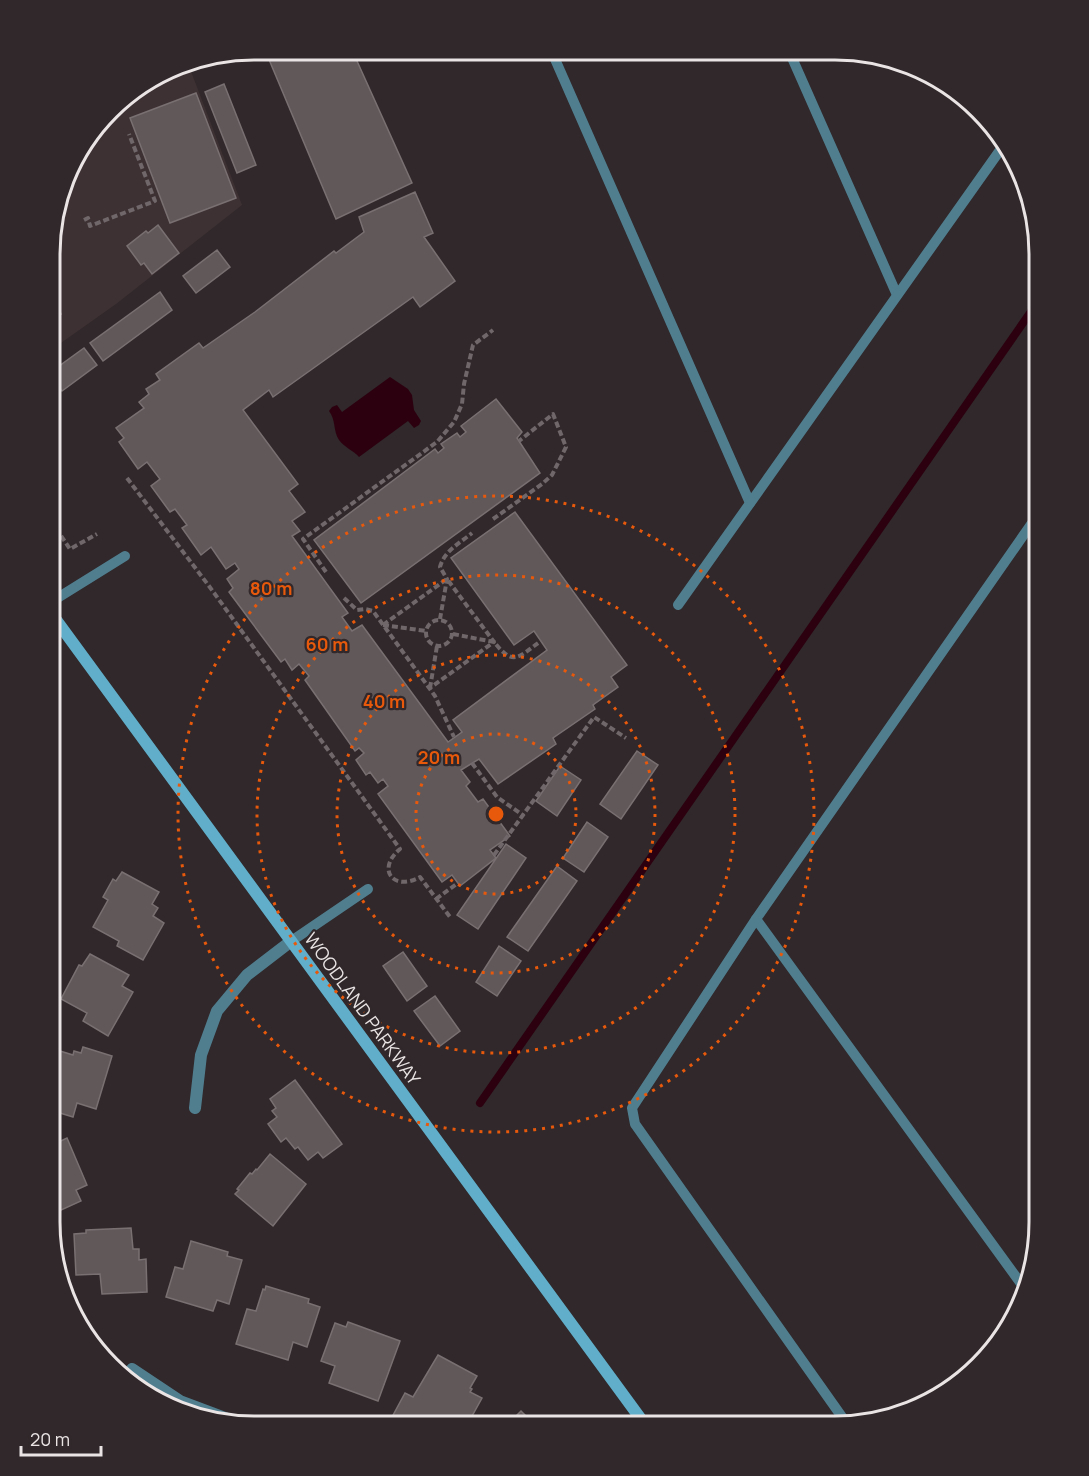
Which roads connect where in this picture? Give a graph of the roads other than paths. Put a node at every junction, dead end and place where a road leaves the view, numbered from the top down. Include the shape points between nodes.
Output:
1 (555, 60) edge
2 (793, 60) edge
3 (999, 151) edge
4 (897, 295) junction
5 (750, 503) junction
6 (1029, 527) edge
7 (125, 556) dead end
8 (60, 596) edge
9 (678, 605) dead end
10 (60, 625) edge
11 (368, 889) dead end
12 (756, 920) junction
13 (290, 942) junction
14 (195, 1108) dead end
15 (1020, 1282) edge
16 (132, 1369) dead end
17 (180, 1401) edge
18 (639, 1416) edge
19 (841, 1416) edge

1 - 5 lane
2 - 4 lane
3 - 4 lane
4 - 5 lane
5 - 9 lane
6 - 12 lane
7 - 8 lane
10 - 13 main road, WOODLAND PARKWAY
11 - 13 lane
12 - 15 lane
12 - 19 lane via 632,1108 635,1125
13 - 14 street via 247,975 217,1011 201,1055
13 - 18 main road, WOODLAND PARKWAY
16 - 17 street

